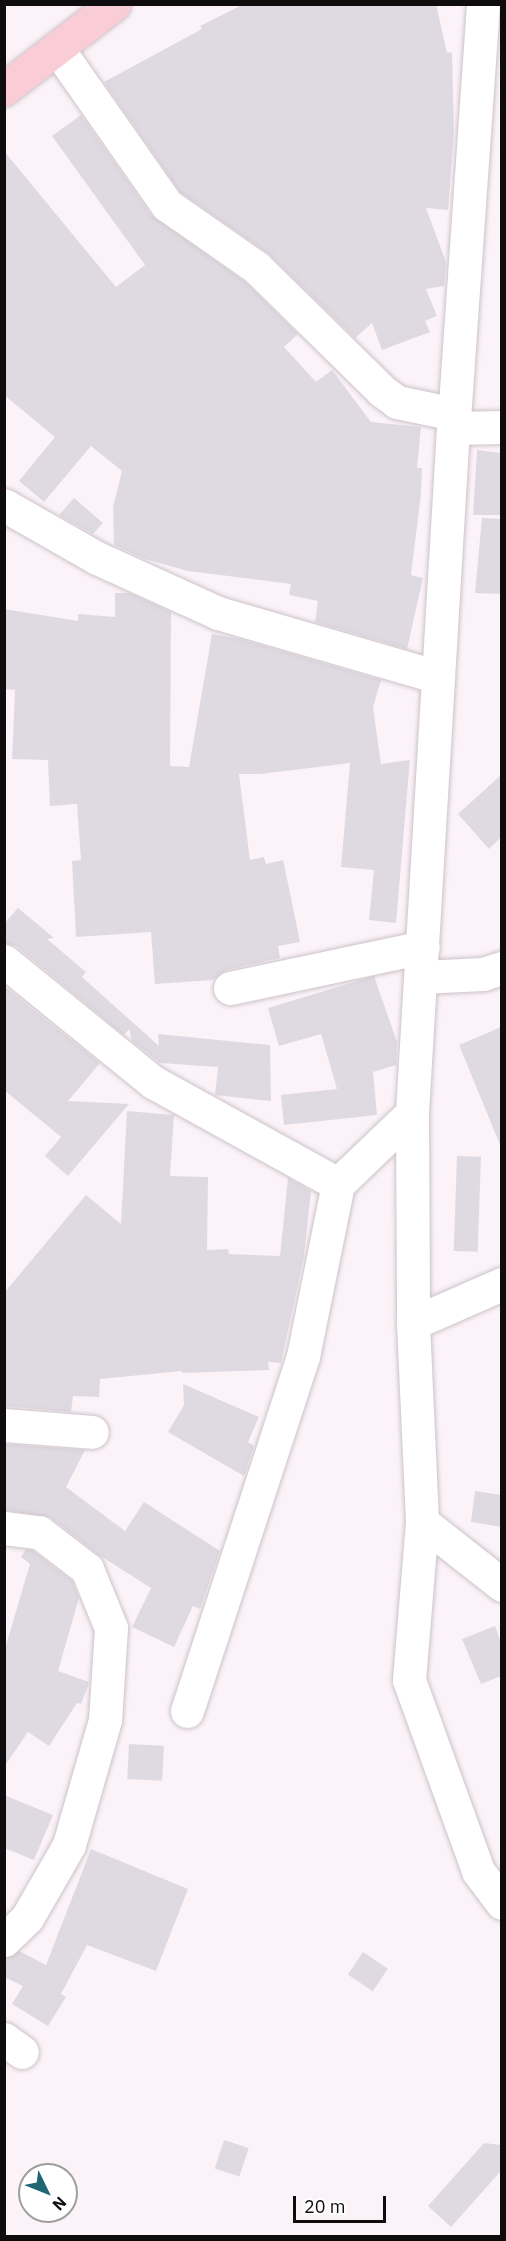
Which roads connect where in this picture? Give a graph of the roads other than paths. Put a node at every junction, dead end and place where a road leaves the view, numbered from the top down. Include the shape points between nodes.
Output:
1 (114, 4) edge
2 (483, 4) edge
3 (57, 48) junction
4 (4, 89) edge
5 (453, 421) junction
6 (501, 427) edge
7 (4, 505) edge
8 (438, 677) junction
9 (4, 961) edge
10 (422, 962) junction
11 (501, 968) edge
12 (230, 988) dead end
13 (412, 1113) junction
14 (338, 1184) junction
15 (501, 1284) edge
16 (412, 1323) junction
17 (4, 1425) edge
18 (92, 1432) dead end
19 (422, 1522) junction
20 (4, 1528) edge
21 (501, 1585) edge
22 (187, 1711) dead end
23 (501, 1903) edge
24 (4, 1940) edge

1 - 3 main road
2 - 5 street
3 - 4 main road
3 - 5 street via 168,205 256,267 382,391 397,402
5 - 6 street
5 - 8 street
7 - 8 street via 97,558 218,613
8 - 10 street
9 - 14 street via 153,1082
10 - 11 street via 483,974
10 - 12 street
10 - 13 street
13 - 14 street
13 - 16 street
14 - 22 street via 303,1356
15 - 16 street
16 - 19 street
17 - 18 street
19 - 21 street
19 - 23 street via 409,1680 478,1871
20 - 24 street via 39,1532 87,1569 111,1628 105,1720 69,1845 27,1918

